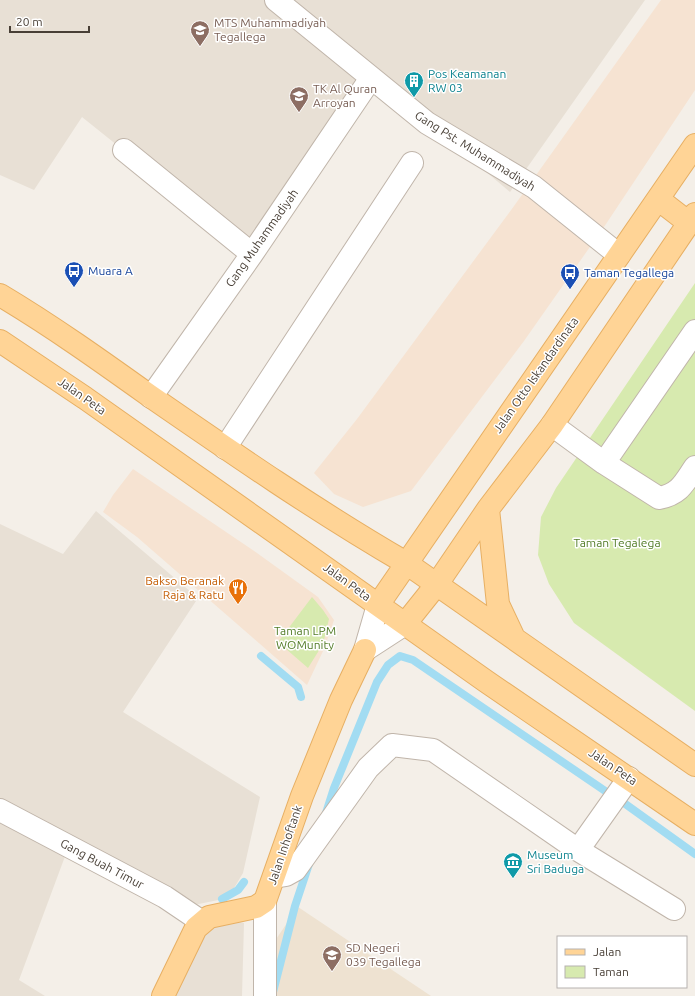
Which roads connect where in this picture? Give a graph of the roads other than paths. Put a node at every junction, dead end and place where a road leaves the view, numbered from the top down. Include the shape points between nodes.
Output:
1 (276, 0) edge
2 (371, 78) junction
3 (695, 145) edge
4 (124, 150) dead end
5 (412, 163) dead end
6 (658, 199) junction
7 (692, 219) edge
8 (252, 254) junction
9 (618, 255) junction
10 (0, 294) edge
11 (695, 331) edge
12 (0, 341) edge
13 (151, 396) junction
14 (552, 425) junction
15 (225, 448) junction
16 (604, 463) junction
17 (695, 468) edge
18 (488, 509) junction
19 (406, 563) junction
20 (437, 584) junction
21 (378, 605) junction
22 (405, 624) junction
23 (516, 641) junction
24 (365, 650) junction
25 (695, 765) edge
26 (629, 778) junction
27 (0, 810) edge
28 (695, 824) edge
29 (578, 850) junction
30 (274, 877) junction
31 (265, 902) junction
32 (674, 909) dead end
33 (202, 922) junction
34 (163, 996) edge
35 (265, 996) edge

1 - 2 street, Gang Pst. Muhammadiyah
2 - 8 street, Gang Muhammadiyah
2 - 9 street, Gang Pst. Muhammadiyah via 426,123 534,187
3 - 6 main road, Jalan Otto Iskandardinata
4 - 8 street
5 - 15 street
6 - 7 main road
6 - 9 main road, Jalan Otto Iskandardinata
7 - 14 main road
8 - 13 street, Gang Muhammadiyah
9 - 19 main road, Jalan Otto Iskandardinata
10 - 13 main road
11 - 16 street
12 - 21 main road, Jalan Peta via 40,366
13 - 15 main road
14 - 16 street
14 - 18 main road
15 - 19 main road
16 - 17 street via 659,498 670,496 679,490
18 - 20 main road
18 - 23 main road via 498,604
19 - 20 main road
19 - 21 main road, Jalan Otto Iskandardinata
20 - 22 main road
20 - 23 main road
21 - 22 main road, Jalan Peta
21 - 24 street, Jalan Inhoftank
22 - 24 street
22 - 26 main road, Jalan Peta
23 - 25 main road
24 - 30 main road, Jalan Inhoftank via 341,700 302,796
26 - 28 main road, Jalan Peta
26 - 29 street
27 - 33 street, Gang Buah Timur via 165,897
29 - 30 street via 433,750 392,745 368,768 295,870
29 - 32 street
30 - 31 main road, Jalan Inhoftank
31 - 33 main road via 256,907 209,917
31 - 35 street
33 - 34 main road via 196,928

